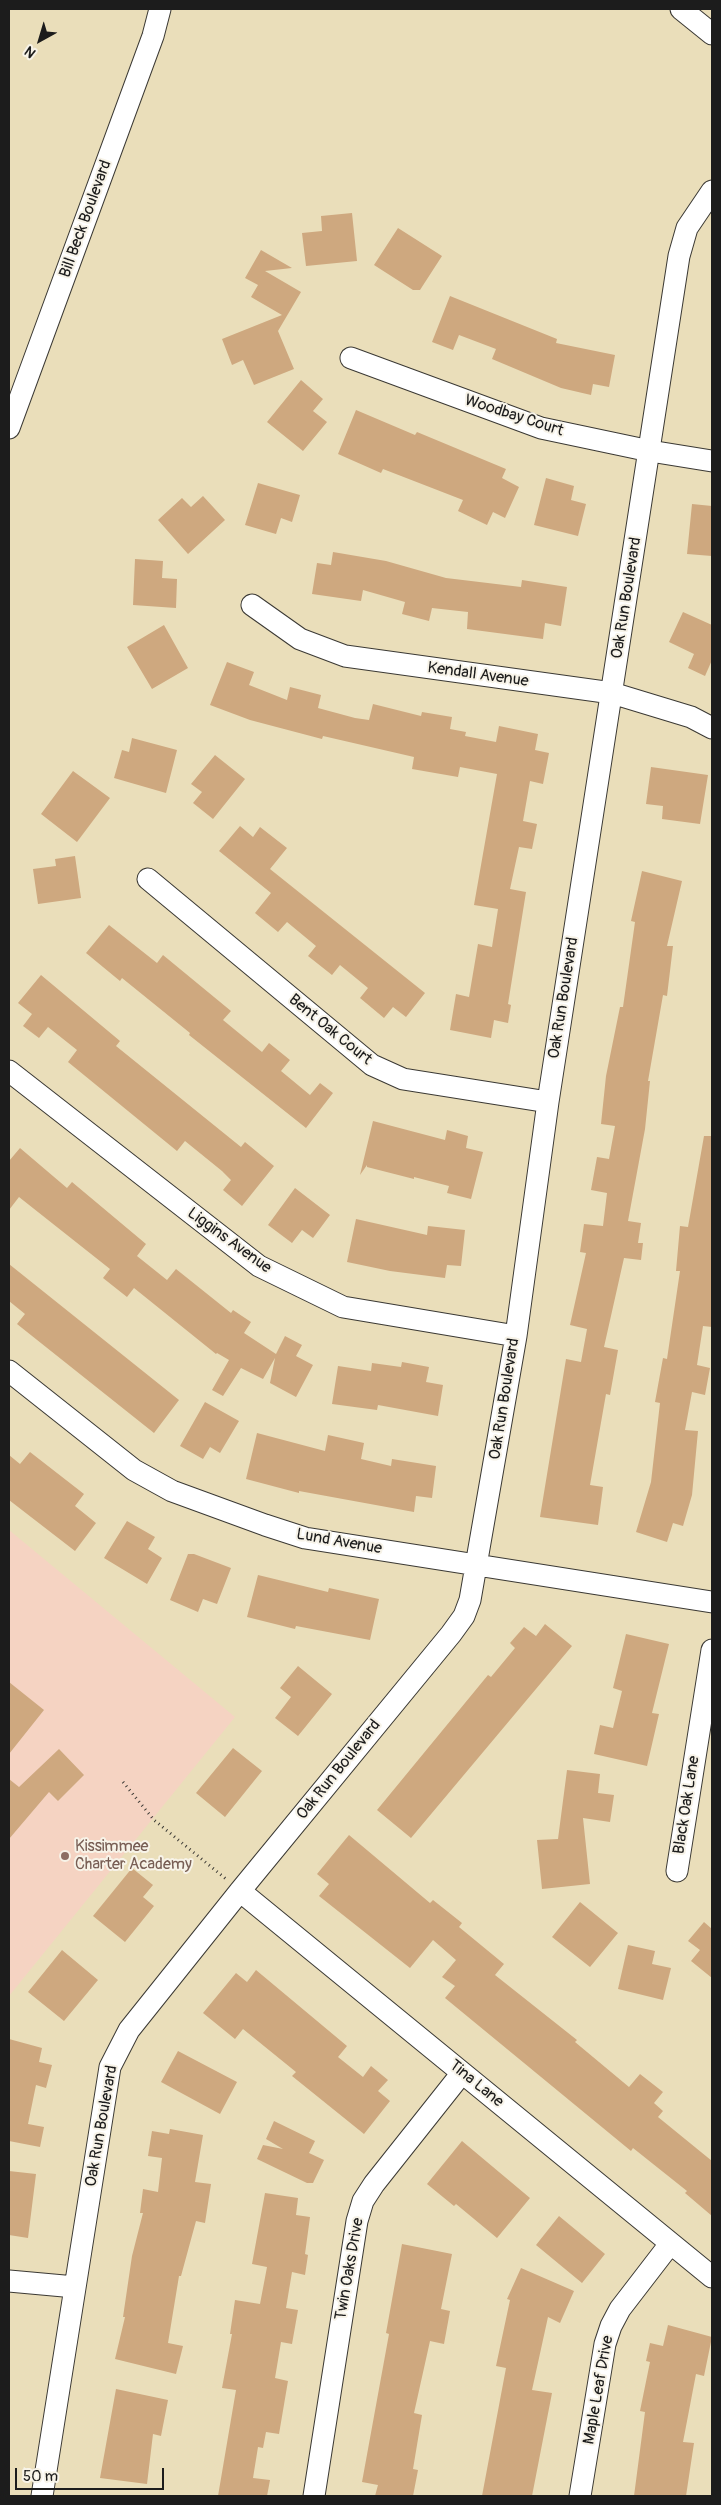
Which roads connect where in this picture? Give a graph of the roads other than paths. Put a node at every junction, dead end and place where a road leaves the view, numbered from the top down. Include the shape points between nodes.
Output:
1 (160, 9) edge
2 (681, 9) edge
3 (712, 34) edge
4 (712, 191) edge
5 (351, 358) dead end
6 (9, 428) edge
7 (650, 451) junction
8 (712, 461) edge
9 (252, 605) dead end
10 (612, 693) junction
11 (712, 728) edge
12 (148, 879) dead end
13 (9, 1071) edge
14 (548, 1102) junction
15 (516, 1336) junction
16 (9, 1371) edge
17 (477, 1565) junction
18 (712, 1602) edge
19 (712, 1650) edge
20 (677, 1871) dead end
21 (234, 1886) junction
22 (462, 2073) junction
23 (670, 2244) junction
24 (712, 2277) edge
25 (9, 2281) edge
26 (75, 2287) junction
27 (42, 2496) edge
28 (314, 2496) edge
29 (580, 2496) edge

1 - 6 street, Bill Beck Boulevard via 150,46
2 - 3 street
4 - 7 street, Oak Run Boulevard via 687,228 679,256
5 - 7 street, Woodbay Court via 541,428
7 - 8 street, Woodbay Court
7 - 10 street, Oak Run Boulevard
9 - 10 street, Kendall Avenue via 300,639 345,656
10 - 11 street, Kendall Avenue via 691,717
10 - 14 street, Oak Run Boulevard
12 - 14 street, Bent Oak Court via 372,1065 404,1079
13 - 15 street, Liggins Avenue via 259,1266 343,1307
14 - 15 street, Oak Run Boulevard
15 - 17 street, Oak Run Boulevard
16 - 17 street, Lund Avenue via 134,1470 172,1492 306,1538
17 - 18 street, Lund Avenue
17 - 21 street, Oak Run Boulevard via 464,1616 451,1634
19 - 20 street, Black Oak Lane
21 - 22 street, Tina Lane
21 - 26 street, Oak Run Boulevard via 129,2030 110,2067
22 - 23 street, Tina Lane
22 - 28 street, Twin Oaks Drive via 363,2201 357,2221
23 - 24 street, Tina Lane
23 - 29 street, Maple Leaf Drive via 610,2326
25 - 26 street
26 - 27 street, Oak Run Boulevard

